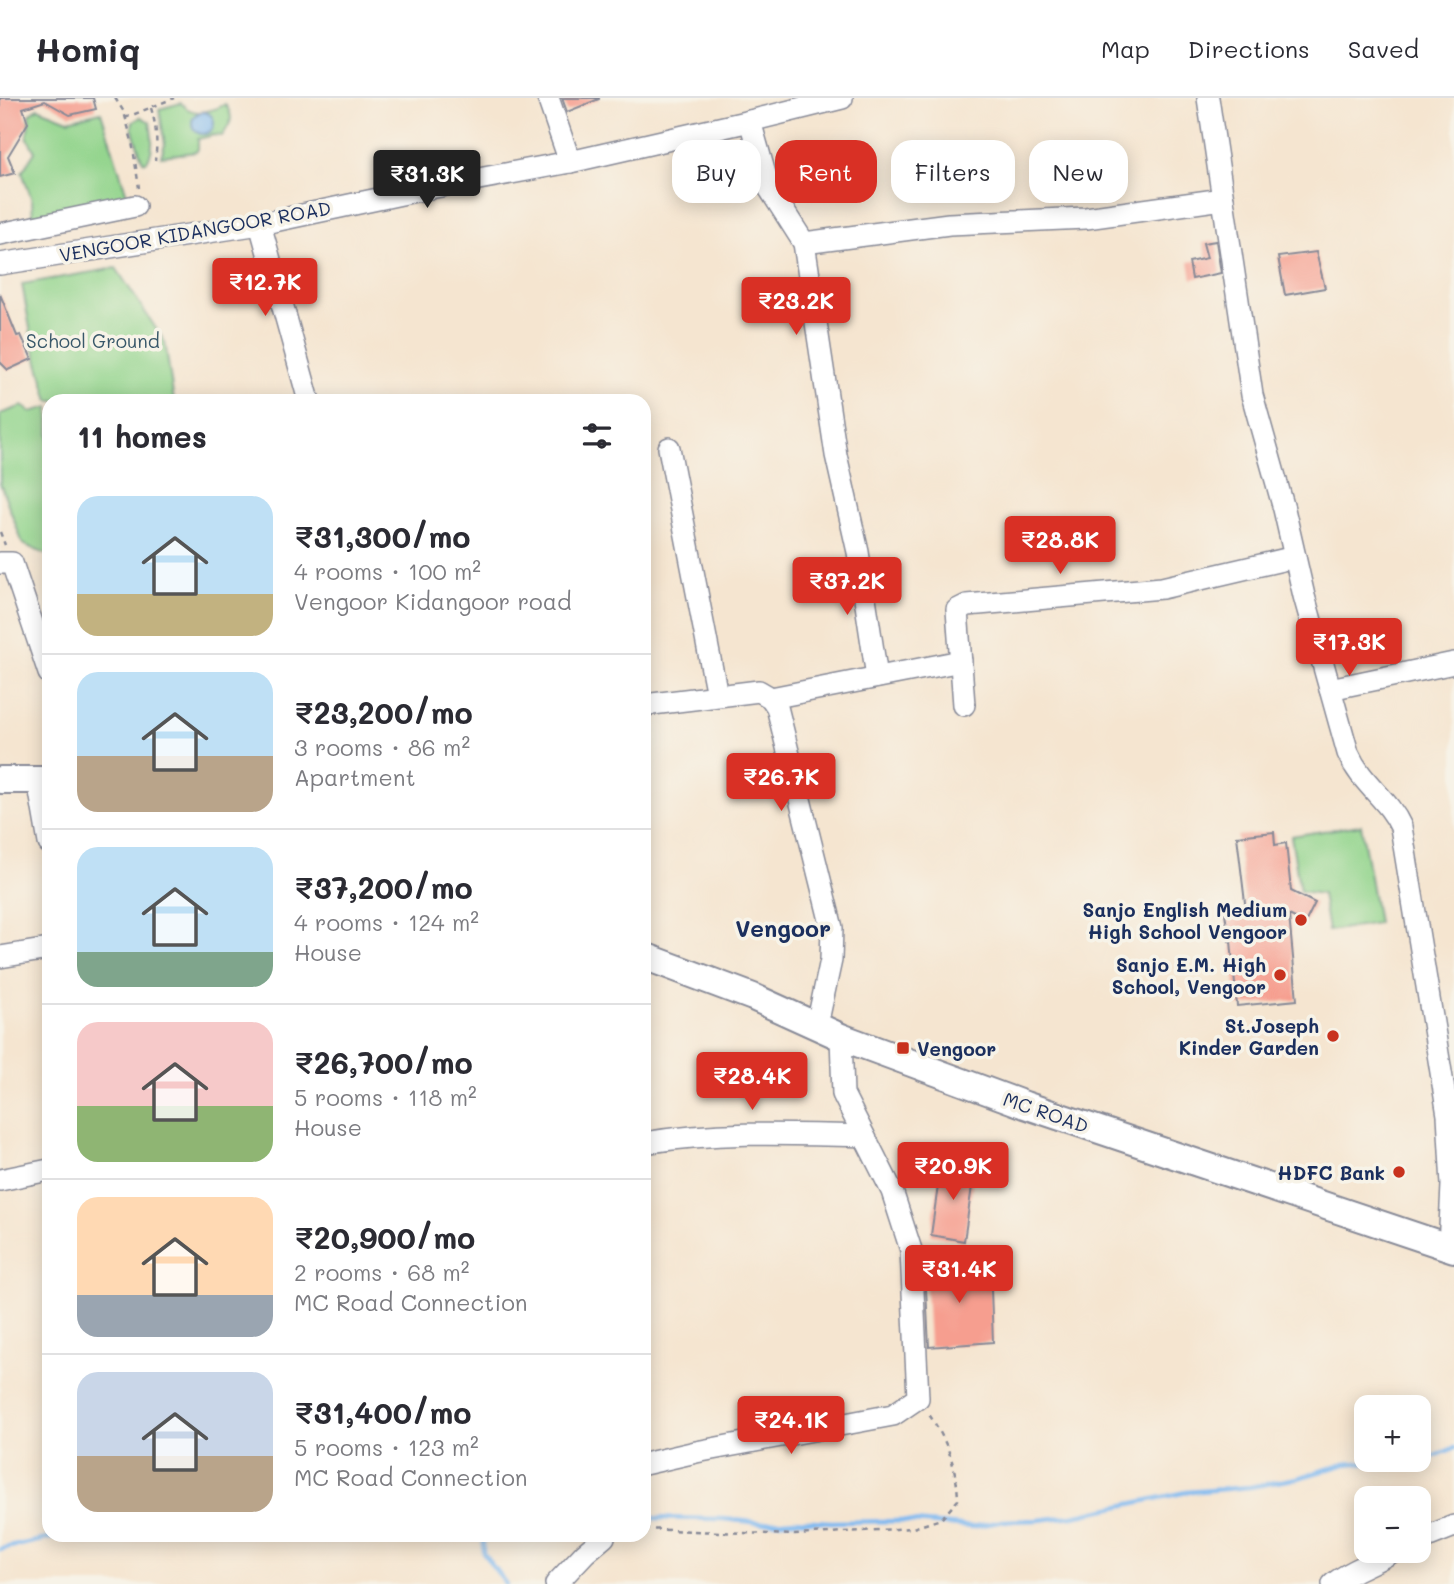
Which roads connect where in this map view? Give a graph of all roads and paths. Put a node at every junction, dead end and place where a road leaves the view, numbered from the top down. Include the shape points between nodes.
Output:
1 (115, 98) edge
2 (174, 98) edge
3 (548, 98) edge
4 (842, 98) edge
5 (1208, 98) edge
6 (151, 108) junction
7 (125, 118) junction
8 (750, 121) junction
9 (155, 160) dead end
10 (570, 162) junction
11 (1223, 199) junction
12 (138, 204) junction
13 (260, 224) junction
14 (0, 234) edge
15 (145, 242) junction
16 (804, 243) junction
17 (0, 264) edge
18 (307, 394) edge
19 (669, 448) dead end
20 (1295, 557) junction
21 (0, 563) edge
22 (42, 652) edge
23 (961, 661) junction
24 (1454, 663) edge
25 (877, 677) junction
26 (1330, 690) junction
27 (717, 695) junction
28 (771, 698) junction
29 (651, 704) edge
30 (964, 705) dead end
31 (0, 780) edge
32 (42, 780) edge
33 (42, 950) edge
34 (0, 957) edge
35 (651, 959) edge
36 (817, 1025) junction
37 (841, 1037) junction
38 (864, 1136) junction
39 (651, 1142) edge
40 (42, 1171) edge
41 (0, 1180) edge
42 (1452, 1248) edge
43 (918, 1398) junction
44 (651, 1462) edge
45 (1454, 1526) edge
46 (651, 1529) edge
47 (1431, 1535) edge
48 (597, 1542) edge
49 (1370, 1563) edge
50 (556, 1584) edge
51 (1333, 1584) edge

1 - 7 path
2 - 6 path
3 - 10 street
4 - 8 street, VENGOOR KIDANGOOR ROAD
5 - 11 street
6 - 7 path
6 - 9 path
7 - 12 path via 136,159
8 - 10 street, VENGOOR KIDANGOOR ROAD
8 - 16 street via 769,188
10 - 13 street, VENGOOR KIDANGOOR ROAD
11 - 16 street via 1086,218 949,224
11 - 20 street via 1252,396
12 - 14 street
12 - 15 street
13 - 15 street, VENGOOR KIDANGOOR ROAD
13 - 18 street
15 - 17 street, VENGOOR KIDANGOOR ROAD
16 - 25 street via 836,455 858,552
19 - 27 street
20 - 23 street via 1162,588 967,605 957,610
20 - 26 street
21 - 22 street via 12,563
23 - 25 street
23 - 30 street
24 - 26 street
25 - 28 street
26 - 42 street via 1356,771 1396,815 1401,827 1448,1115
27 - 28 street via 759,691
27 - 29 street
28 - 36 street via 832,928 831,960
31 - 32 main road
33 - 34 street
35 - 36 main road, MC ROAD
36 - 37 main road, MC ROAD
37 - 38 street via 843,1094
37 - 42 main road, MC ROAD via 1039,1110
38 - 39 street via 766,1133
38 - 43 street via 892,1191 911,1250
40 - 41 street
43 - 44 street via 893,1415
43 - 46 path via 943,1434 957,1474 958,1500 941,1519 913,1528 794,1535
45 - 47 street
48 - 50 street
49 - 51 street

